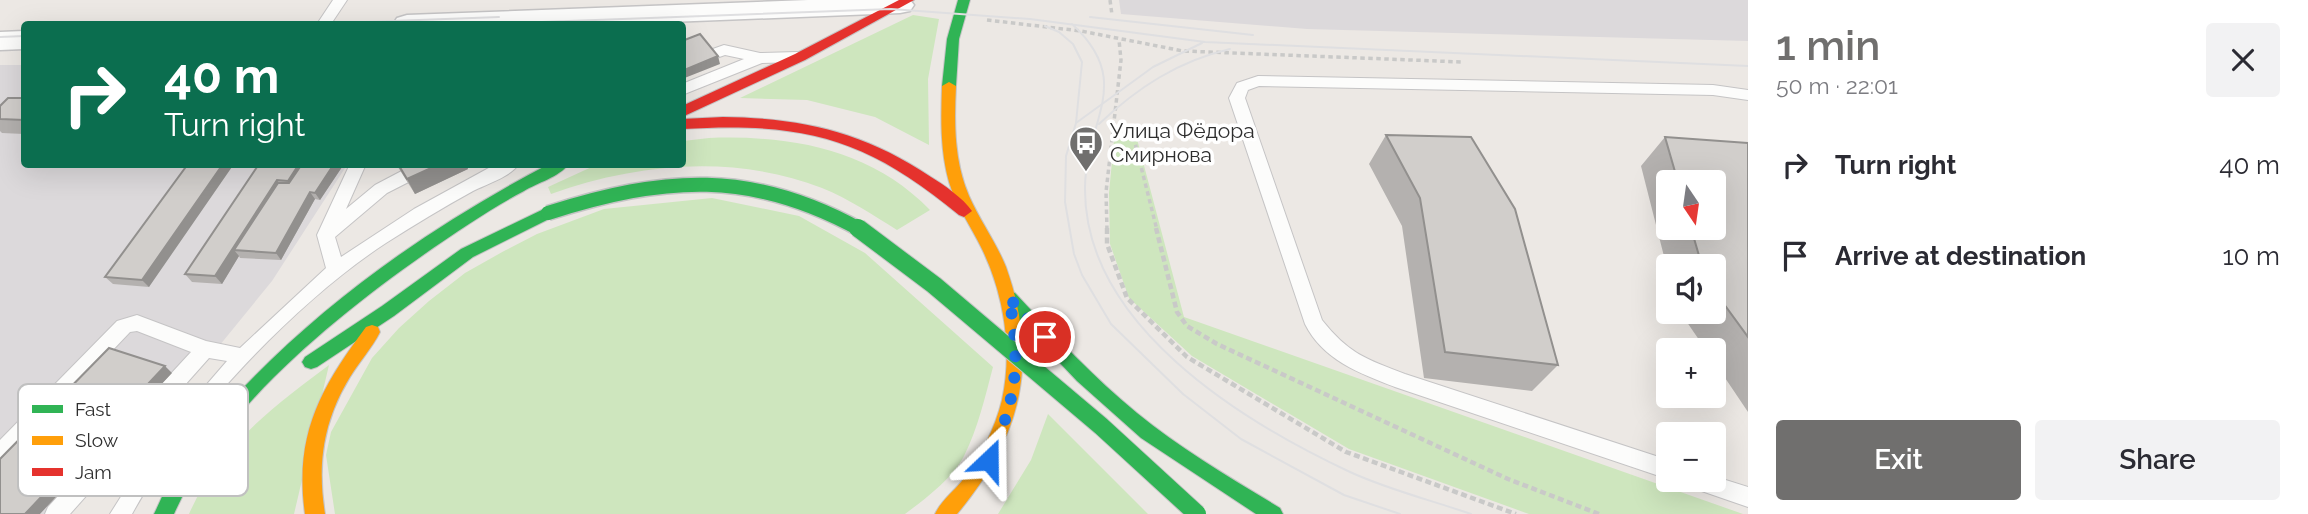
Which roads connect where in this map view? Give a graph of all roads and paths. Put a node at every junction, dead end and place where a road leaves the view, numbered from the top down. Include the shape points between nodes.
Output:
1 (340, 0) edge
2 (1110, 0) edge
3 (911, 4) edge
4 (958, 6) edge
5 (674, 7) edge
6 (1112, 15) dead end
7 (326, 21) edge
8 (454, 21) edge
9 (21, 40) edge
10 (1119, 40) junction
11 (0, 41) edge
12 (800, 57) junction
13 (760, 58) junction
14 (1473, 62) dead end
15 (686, 64) edge
16 (686, 88) edge
17 (1748, 95) edge
18 (686, 110) edge
19 (686, 124) edge
20 (356, 168) edge
21 (422, 168) edge
22 (503, 168) edge
23 (554, 168) edge
24 (971, 218) junction
25 (326, 235) junction
26 (336, 271) junction
27 (1009, 298) junction
28 (388, 311) junction
29 (205, 349) junction
30 (242, 356) junction
31 (68, 384) edge
32 (173, 384) edge
33 (218, 384) edge
34 (248, 392) edge
35 (248, 403) edge
36 (18, 435) edge
37 (0, 454) edge
38 (1656, 466) edge
39 (1726, 489) edge
40 (72, 496) edge
41 (133, 496) edge
42 (172, 496) edge
43 (1748, 496) edge
44 (56, 514) edge
45 (121, 514) edge
46 (164, 514) edge
47 (315, 514) edge
48 (945, 514) edge
49 (1197, 514) edge
50 (1273, 514) edge
51 (1516, 514) edge

1 - 7 lane
2 - 6 path
3 - 5 street
3 - 12 main road
4 - 10 path via 988,21
4 - 24 main road via 949,72 951,158
5 - 8 street
9 - 11 street
10 - 14 path via 1183,51
10 - 51 path via 1121,60 1106,192 1107,244 1127,298 1187,357 1346,452
12 - 13 lane
12 - 18 main road
13 - 15 lane via 724,50
13 - 16 lane
17 - 38 lane via 1713,90 1258,81 1242,87 1237,97 1314,324 1334,349 1402,381
19 - 24 main road via 752,121 842,136 900,159 927,176
20 - 25 lane
21 - 25 lane via 381,189
22 - 26 lane via 406,223
23 - 34 main road via 497,198 392,270
24 - 27 main road
25 - 26 lane
26 - 30 lane
27 - 48 main road via 1017,340 1010,408 989,460
27 - 50 main road via 1130,418 1177,454
28 - 35 main road
28 - 47 main road via 339,378 313,437 309,486
28 - 49 main road, bridge via 467,253 548,213 616,190 685,181 748,186 820,209 870,235 1090,418
29 - 30 lane
29 - 31 lane via 136,323 124,326
29 - 32 lane
30 - 33 lane
36 - 37 lane
39 - 43 lane
40 - 44 lane
41 - 45 lane
42 - 46 main road

